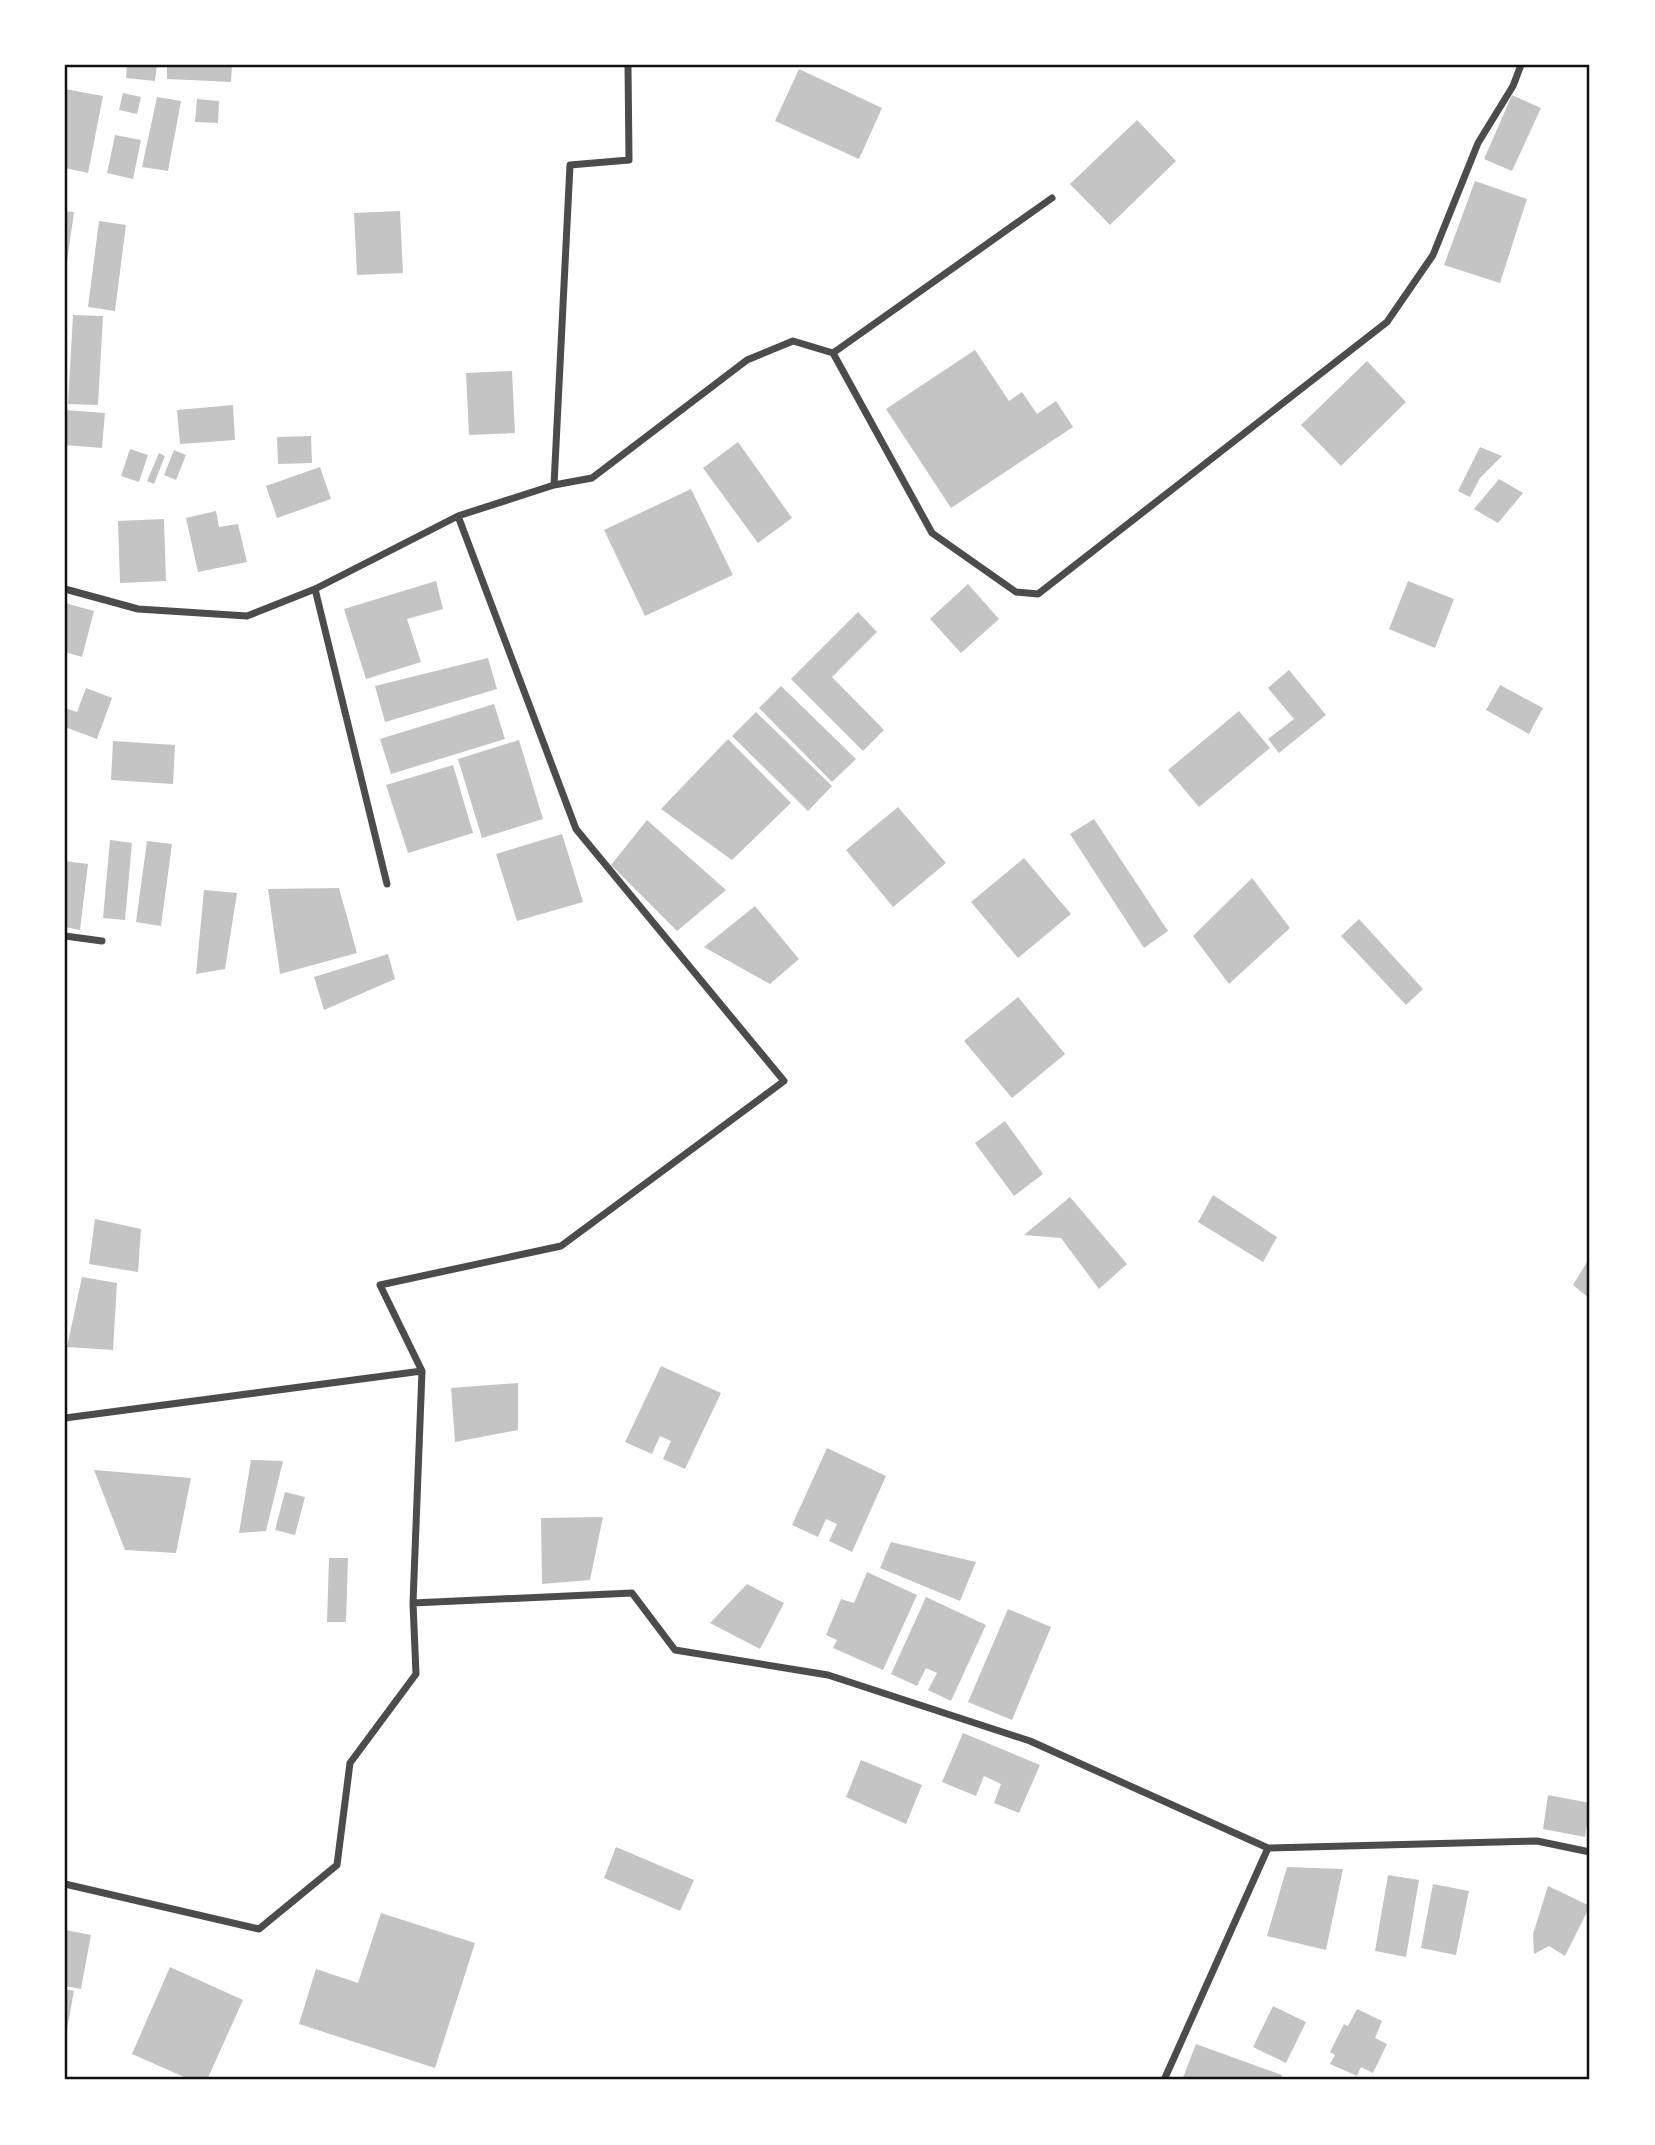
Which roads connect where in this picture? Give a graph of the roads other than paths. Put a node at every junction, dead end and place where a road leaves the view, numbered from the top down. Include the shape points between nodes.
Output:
1 (628, 65) edge
2 (1521, 65) edge
3 (1052, 198) dead end
4 (833, 354) junction
5 (554, 485) junction
6 (458, 516) junction
7 (65, 589) edge
8 (315, 589) junction
9 (387, 884) dead end
10 (65, 936) edge
11 (102, 941) dead end
12 (422, 1371) junction
13 (65, 1418) edge
14 (413, 1602) junction
15 (1269, 1848) junction
16 (1590, 1852) edge
17 (65, 1884) edge
18 (1164, 2080) edge

1 - 5 street via 629,160 570,165
2 - 4 street via 1478,143 1433,255 1387,322 1038,594 1016,592 932,533
3 - 4 street
4 - 5 street via 793,341 747,360 592,478
5 - 6 street
6 - 8 street
6 - 12 street via 576,829 784,1081 561,1246 380,1285
7 - 8 street via 138,609 247,616
8 - 9 street
10 - 11 street
12 - 13 street
12 - 14 street
14 - 15 street via 632,1592 675,1650 828,1675 1030,1741
14 - 17 street via 416,1674 350,1763 337,1865 259,1929
15 - 16 street via 1537,1841
15 - 18 street

